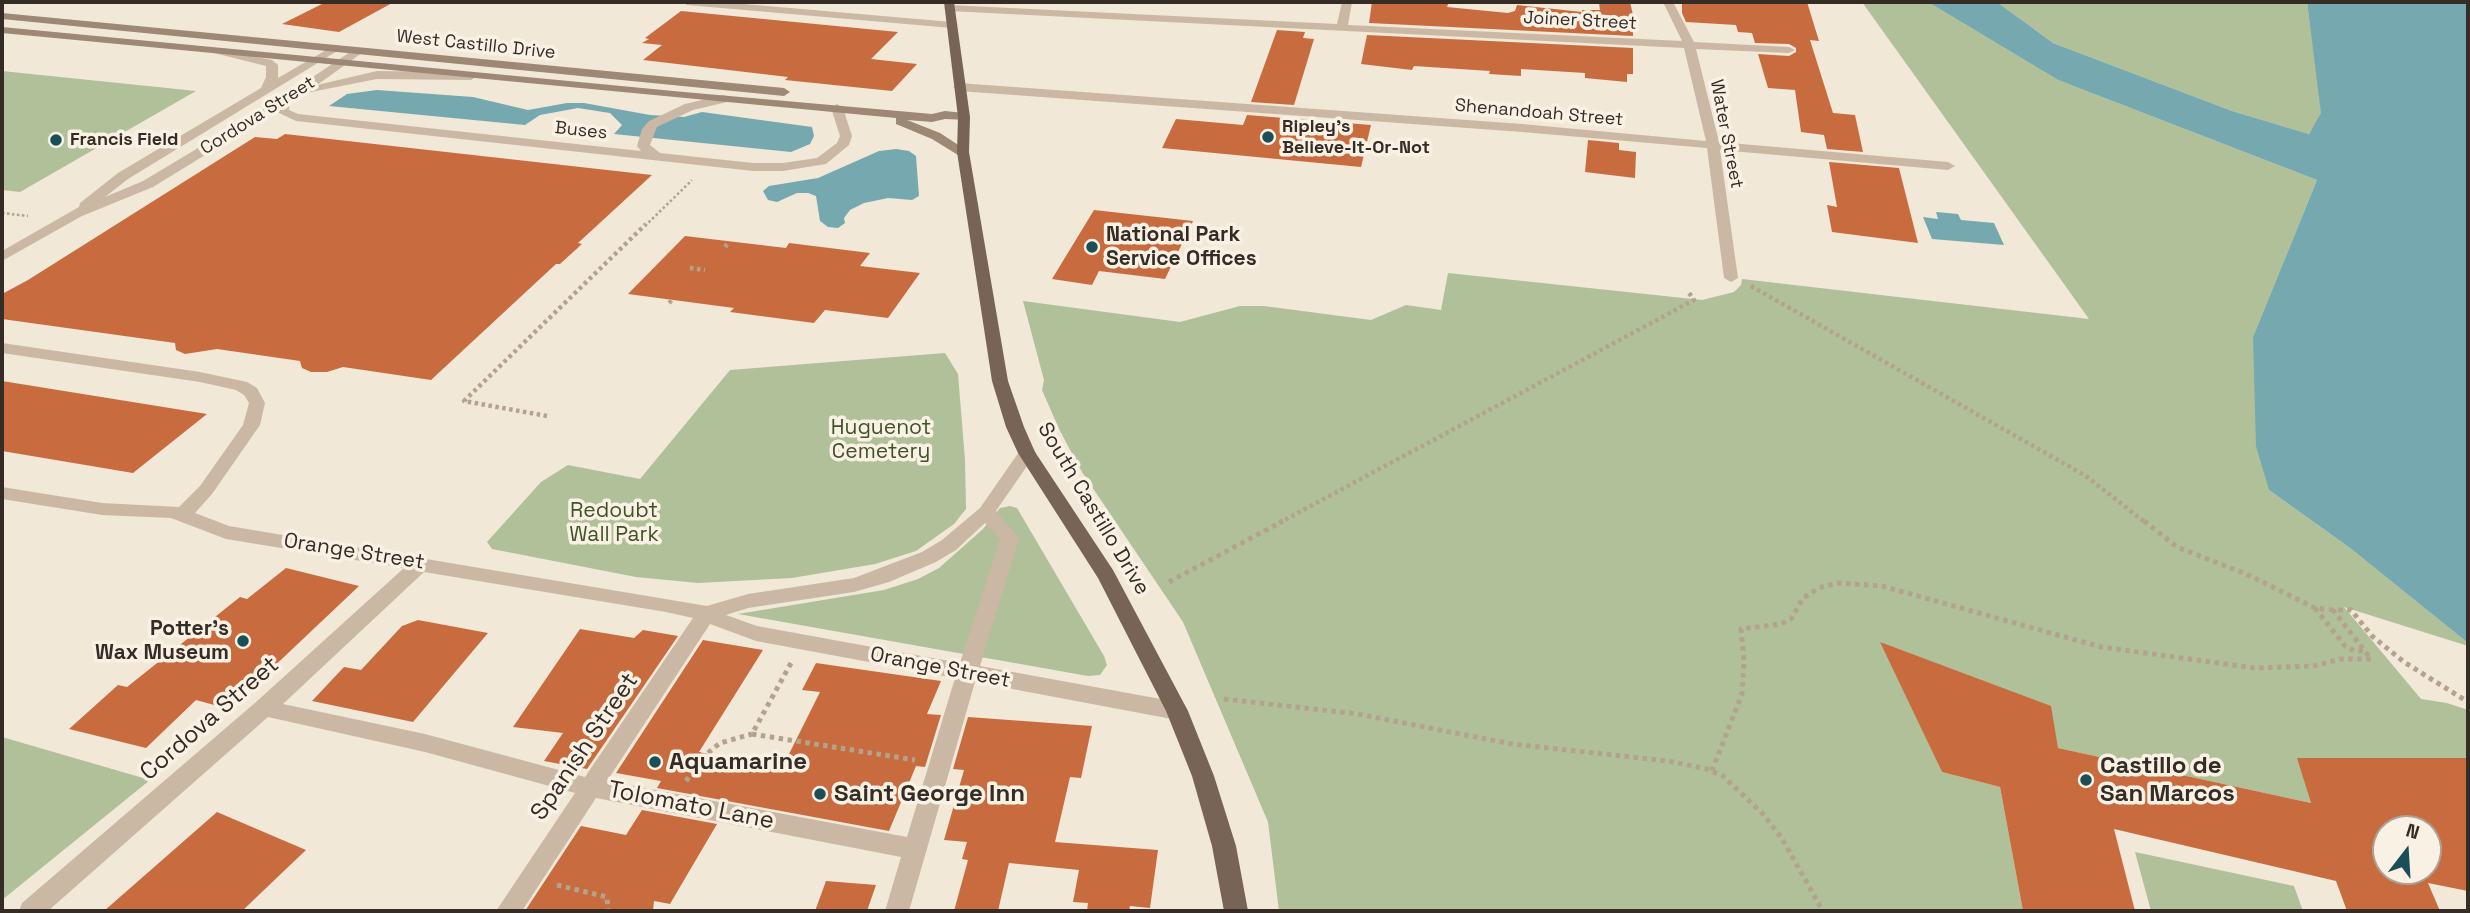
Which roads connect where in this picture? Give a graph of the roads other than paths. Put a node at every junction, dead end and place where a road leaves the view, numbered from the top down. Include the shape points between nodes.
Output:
1 (687, 2) edge
2 (695, 2) edge
3 (1100, 2) edge
4 (1347, 2) edge
5 (1668, 2) edge
6 (949, 5) edge
7 (2, 16) edge
8 (1103, 16) junction
9 (951, 25) junction
10 (1342, 27) junction
11 (2, 30) edge
12 (1689, 44) junction
13 (335, 48) junction
14 (215, 50) junction
15 (360, 50) junction
16 (1789, 50) dead end
17 (315, 60) junction
18 (341, 63) junction
19 (471, 76) junction
20 (959, 87) junction
21 (264, 93) junction
22 (296, 94) junction
23 (723, 99) junction
24 (284, 102) junction
25 (837, 108) junction
26 (863, 111) junction
27 (945, 115) junction
28 (964, 117) junction
29 (1713, 144) junction
30 (963, 152) junction
31 (656, 156) junction
32 (1948, 166) dead end
33 (77, 213) junction
34 (2, 257) edge
35 (1730, 274) road end
36 (2, 348) edge
37 (1027, 453) junction
38 (2, 492) edge
39 (986, 512) junction
40 (182, 516) junction
41 (422, 563) junction
42 (707, 613) junction
43 (967, 673) junction
44 (264, 708) junction
45 (1177, 711) junction
46 (589, 787) junction
47 (915, 849) junction
48 (30, 911) edge
49 (508, 911) edge
50 (897, 911) edge
51 (1236, 911) edge

1 - 2 street
2 - 9 street
3 - 8 street
4 - 10 street
5 - 12 street, Water Street
6 - 8 street, Joiner Street
6 - 9 main road, South Castillo Drive
7 - 13 main road, West Castillo Drive
8 - 10 street, Joiner Street
9 - 20 main road, South Castillo Drive
10 - 12 street, Joiner Street
11 - 14 main road, West Castillo Drive
12 - 16 street, Joiner Street
12 - 29 street, Water Street
13 - 15 main road, West Castillo Drive
13 - 17 street, Cordova Street
14 - 17 main road, West Castillo Drive
14 - 21 street via 268,62 274,69
15 - 18 street, Cordova Street
15 - 27 main road, West Castillo Drive via 930,106
17 - 18 main road, West Castillo Drive
17 - 21 street, Cordova Street
18 - 19 main road, West Castillo Drive
18 - 22 street, Cordova Street
19 - 22 street via 377,75
19 - 23 main road, West Castillo Drive
20 - 28 main road, South Castillo Drive
20 - 29 street, Shenandoah Street
21 - 33 street, Cordova Street via 123,176
22 - 24 street, Cordova Street
23 - 25 main road, West Castillo Drive
23 - 31 street via 669,114 653,124 643,146
24 - 31 street, Buses via 283,112 296,117
24 - 33 street, Cordova Street via 148,184
25 - 26 main road, West Castillo Drive
25 - 31 street, Buses via 846,136 843,145 821,161 783,167
26 - 27 main road, West Castillo Drive via 932,118
26 - 30 main road via 920,128
27 - 28 main road, West Castillo Drive
28 - 30 main road, South Castillo Drive
29 - 32 street, Shenandoah Street
29 - 35 street, Water Street
30 - 37 main road, South Castillo Drive via 1000,381
33 - 34 street, Cordova Street
36 - 40 street via 200,377 251,392 257,412 251,425
37 - 39 street, Orange Street
37 - 45 main road, South Castillo Drive via 1105,575
38 - 40 street, Orange Street via 102,509
39 - 42 street, Orange Street via 949,545 882,577
39 - 43 street via 1010,538
40 - 41 street, Orange Street via 226,532
41 - 42 street, Orange Street
41 - 44 street, Cordova Street
42 - 43 street, Orange Street via 756,633
42 - 46 street, Spanish Street
43 - 45 street, Orange Street
43 - 47 street
44 - 46 street, Tolomato Lane via 425,743
44 - 48 street, Cordova Street
45 - 51 main road, South Castillo Drive via 1207,788
46 - 47 street, Tolomato Lane
46 - 49 street, Spanish Street
47 - 50 street

